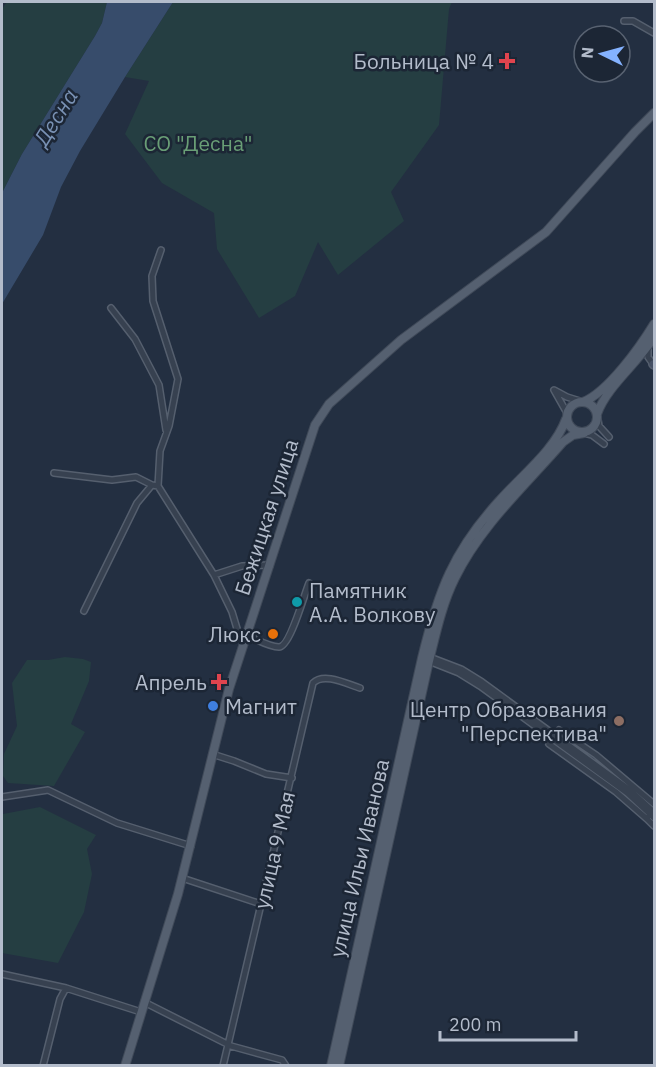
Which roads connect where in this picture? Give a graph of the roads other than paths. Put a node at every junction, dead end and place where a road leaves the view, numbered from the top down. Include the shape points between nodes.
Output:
1 (624, 21) dead end
2 (654, 33) edge
3 (654, 113) edge
4 (161, 250) dead end
5 (111, 308) dead end
6 (654, 324) edge
7 (654, 337) edge
8 (648, 346) junction
9 (636, 363) junction
10 (654, 365) edge
11 (548, 384) dead end
12 (554, 390) junction
13 (583, 402) junction
14 (597, 414) junction
15 (567, 416) junction
16 (166, 430) junction
17 (584, 432) junction
18 (609, 437) dead end
19 (604, 444) dead end
20 (54, 473) dead end
21 (155, 485) junction
22 (270, 564) junction
23 (214, 575) junction
24 (309, 583) dead end
25 (84, 611) dead end
26 (246, 637) junction
27 (426, 658) junction
28 (360, 687) dead end
29 (554, 737) junction
30 (212, 754) junction
31 (291, 778) junction
32 (2, 797) edge
33 (654, 804) edge
34 (652, 814) edge
35 (654, 826) edge
36 (191, 846) junction
37 (182, 878) junction
38 (261, 904) junction
39 (2, 974) edge
40 (66, 988) junction
41 (144, 1002) junction
42 (141, 1012) junction
43 (228, 1044) junction
44 (285, 1063) edge
45 (43, 1065) edge
46 (125, 1065) edge
47 (223, 1065) edge
48 (331, 1065) edge
49 (339, 1065) edge

1 - 2 street via 633,21
3 - 22 main road, Бежицкая улица via 546,232 401,340 329,404 315,425
4 - 16 street via 152,276 153,301 178,379
5 - 16 street via 135,339 159,385
6 - 13 main road via 634,355 602,390
7 - 8 main road
8 - 9 main road
8 - 10 street via 648,357
9 - 10 street
9 - 14 main road via 601,403
11 - 12 street
12 - 13 street
12 - 15 street
13 - 14 main road via 592,405
13 - 15 main road via 571,406
14 - 17 main road via 596,424
14 - 18 street via 599,426
15 - 17 main road via 574,431
15 - 27 main road via 554,442 467,541 438,596
16 - 21 street
17 - 19 street
17 - 27 main road via 563,442 473,545 446,598
20 - 21 street via 112,480 136,477
21 - 23 street
21 - 25 street via 137,503
22 - 23 street via 242,566
22 - 26 main road, Бежицкая улица
23 - 26 street via 238,632
24 - 26 street via 285,645 278,647
26 - 30 main road, Бежицкая улица
27 - 29 street via 469,679
27 - 48 main road, улица Ильи Иванова
27 - 49 main road, улица Ильи Иванова
28 - 31 street, улица 9 Мая via 324,678 313,683
29 - 33 street via 559,730
29 - 34 street via 630,790
29 - 34 street via 549,744
30 - 31 street via 266,774
30 - 36 main road, Бежицкая улица
31 - 38 street, улица 9 Мая
32 - 36 street via 48,790 127,827
34 - 35 street
36 - 37 main road, Бежицкая улица
37 - 38 street
37 - 41 main road, Бежицкая улица
38 - 43 street, улица 9 Мая
39 - 40 street
40 - 42 street
40 - 45 street
41 - 42 main road, Бежицкая улица
41 - 43 street
42 - 46 main road, Бежицкая улица
43 - 44 street
43 - 47 street, улица 9 Мая

